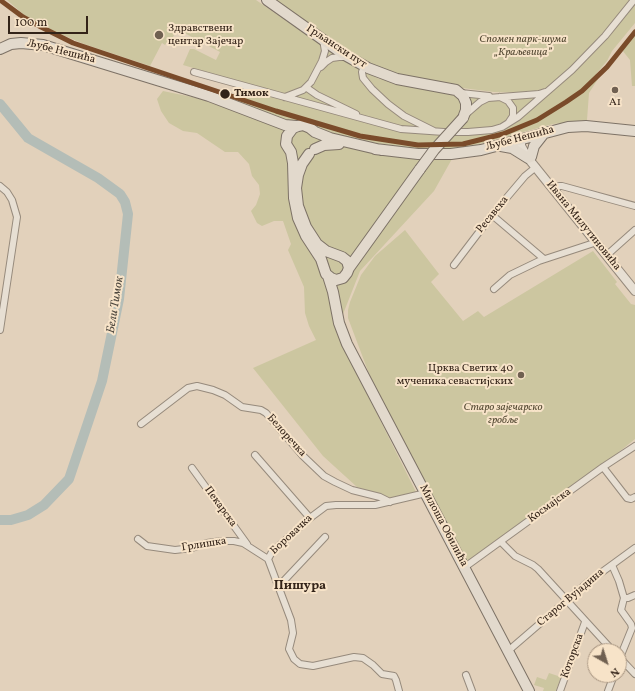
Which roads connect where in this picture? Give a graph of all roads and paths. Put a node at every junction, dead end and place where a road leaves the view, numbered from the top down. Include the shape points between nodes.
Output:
1 (267, 0) edge
2 (634, 0) edge
3 (323, 40) junction
4 (0, 49) edge
5 (349, 58) junction
6 (364, 66) junction
7 (320, 68) junction
8 (194, 72) dead end
9 (307, 88) junction
10 (549, 91) junction
11 (460, 93) junction
12 (285, 97) junction
13 (496, 97) junction
14 (236, 105) junction
15 (463, 118) junction
16 (372, 122) junction
17 (508, 124) junction
18 (296, 126) junction
19 (635, 131) edge
20 (315, 132) junction
21 (437, 132) junction
22 (546, 132) junction
23 (522, 139) junction
24 (286, 140) junction
25 (499, 145) junction
26 (381, 150) junction
27 (291, 152) junction
28 (312, 152) junction
29 (532, 161) junction
30 (0, 186) edge
31 (553, 189) junction
32 (635, 206) edge
33 (492, 216) junction
34 (635, 230) edge
35 (374, 231) junction
36 (597, 242) junction
37 (607, 255) junction
38 (338, 256) junction
39 (544, 259) junction
40 (454, 265) dead end
41 (326, 271) junction
42 (346, 272) junction
43 (494, 289) dead end
44 (635, 291) edge
45 (0, 330) edge
46 (356, 362) junction
47 (141, 424) dead end
48 (635, 446) edge
49 (255, 455) dead end
50 (603, 467) junction
51 (192, 468) dead end
52 (426, 493) junction
53 (635, 497) edge
54 (390, 502) junction
55 (310, 518) junction
56 (325, 537) dead end
57 (138, 538) dead end
58 (501, 542) junction
59 (248, 545) junction
60 (635, 548) edge
61 (268, 559) junction
62 (612, 565) junction
63 (464, 567) junction
64 (278, 587) junction
65 (635, 596) edge
66 (624, 598) junction
67 (567, 601) junction
68 (585, 622) junction
69 (605, 643) edge
70 (626, 643) edge
71 (508, 651) junction
72 (627, 666) edge
73 (635, 674) edge
74 (466, 675) dead end
75 (399, 691) edge
76 (472, 691) edge
77 (529, 691) edge
78 (560, 691) edge

1 - 3 main road, Грљански пут
2 - 10 street via 592,50
3 - 5 main road, Грљански пут
3 - 7 street via 324,51
4 - 14 main road, Љубе Нешића via 21,43 43,46
5 - 6 main road, Грљански пут
5 - 7 street via 332,58
6 - 11 main road, Грљански пут via 393,78 452,88
6 - 21 street via 363,78 388,104 404,116
7 - 9 street
8 - 12 street
9 - 12 street
9 - 16 street via 317,96
10 - 13 street
10 - 17 street
11 - 13 street
11 - 15 main road via 466,104
12 - 16 street
13 - 15 street via 482,100
13 - 17 street via 505,98 512,106 513,116
14 - 18 main road, Љубе Нешића via 285,125
14 - 24 main road, Љубе Нешића via 274,124
15 - 35 main road, Милоша Обилића, bridge via 434,150
16 - 21 street via 401,129
17 - 21 street via 487,131
18 - 20 main road via 306,126
18 - 24 main road
19 - 22 main road, Љубе Нешића via 581,126
20 - 26 main road
20 - 28 main road via 317,140
22 - 23 main road, Љубе Нешића
22 - 29 main road via 534,146
23 - 25 main road, Љубе Нешића
23 - 29 street, Ивана Милутиновића via 528,145
24 - 27 main road
25 - 26 main road, Љубе Нешића via 445,154
25 - 29 main road via 512,148
26 - 28 main road via 335,144 324,145
27 - 28 main road via 299,156
27 - 41 main road, Милоша Обилића via 294,166 293,194 297,214 304,233 318,253
28 - 38 main road via 302,164 298,175 296,188 299,210 316,244
29 - 31 street, Ивана Милутиновића
29 - 33 street, Ресавска via 525,176
30 - 45 street via 12,200 17,217
31 - 32 street via 562,186
31 - 36 street, Ивана Милутиновића
33 - 39 street
33 - 40 street, Ресавска
34 - 37 street
35 - 38 main road, Милоша Обилића via 354,250
35 - 42 main road, Милоша Обилића
36 - 37 street, Ивана Милутиновића
36 - 39 street
37 - 44 street, Ивана Милутиновића
38 - 41 main road via 328,259
38 - 42 main road via 345,259
39 - 43 street via 510,275
41 - 42 main road via 336,280
41 - 46 main road, Милоша Обилића via 339,323
42 - 46 main road, Милоша Обилића via 338,296 338,305 343,328
46 - 52 main road, Милоша Обилића
47 - 54 street, Белоречка via 188,388 197,386 213,390 242,407 260,410 266,414 302,455 329,479 344,487
48 - 50 street, Космајска
49 - 55 street
50 - 53 street via 626,497
50 - 58 street, Космајска
51 - 59 street, Пекарска
52 - 54 street, Боровачка
52 - 63 main road, Милоша Обилића
54 - 55 street, Боровачка via 330,506
55 - 61 street, Боровачка via 272,552
56 - 64 street
57 - 59 street, Грлишка via 147,546 174,550 222,541
58 - 63 street, Космајска
58 - 67 street via 510,553 538,569
59 - 61 street, Грлишка
60 - 62 street, Старог Вујадина
61 - 64 street, Боровачка
62 - 66 street
62 - 67 street, Старог Вујадина
63 - 71 main road, Милоша Обилића
64 - 75 street, Боровачка via 291,620 289,649 296,661 313,666 354,657 363,658 382,674 394,676
65 - 66 street
66 - 70 street via 621,610 632,628
67 - 68 street
67 - 71 street, Старог Вујадина
68 - 69 street
68 - 78 street, Которска
71 - 77 main road, Милоша Обилића
72 - 73 street
74 - 76 street

